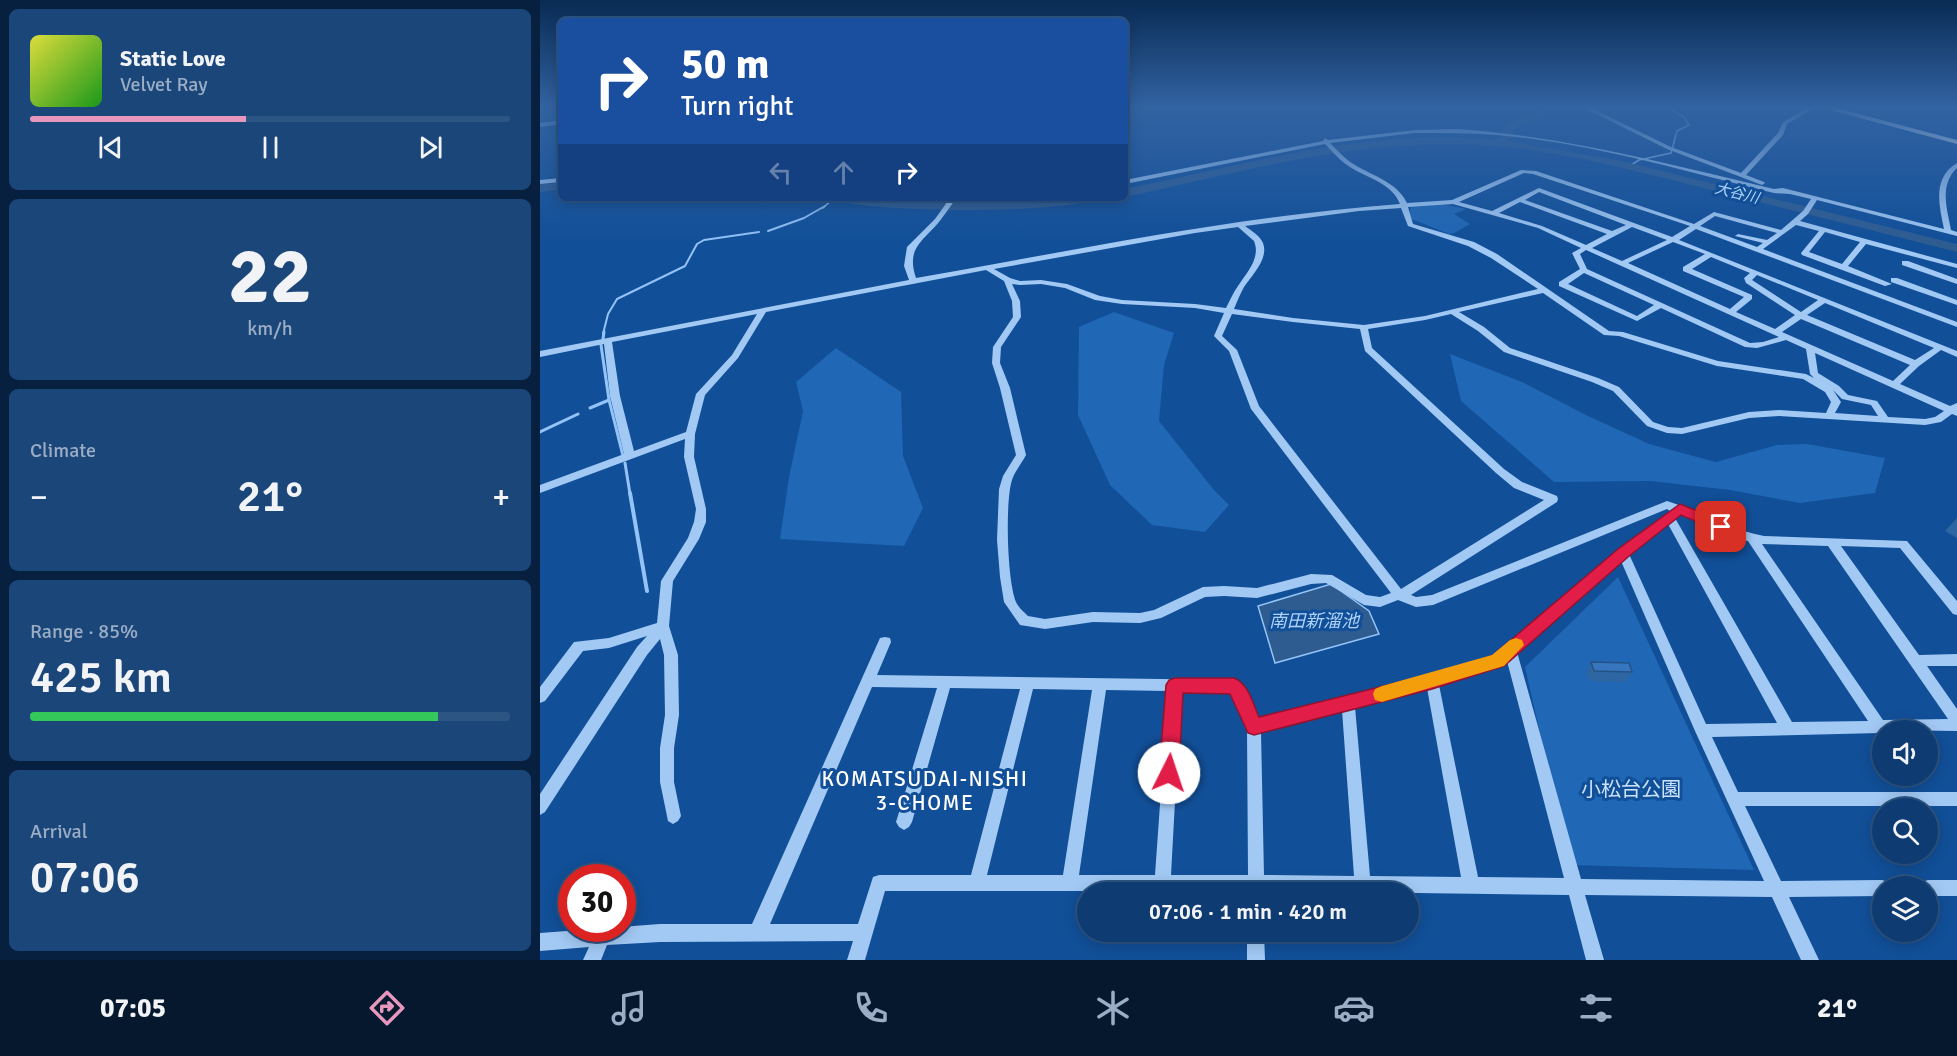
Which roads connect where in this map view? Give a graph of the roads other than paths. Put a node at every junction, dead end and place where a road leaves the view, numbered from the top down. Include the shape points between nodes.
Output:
1 (1267, 153) edge
2 (1338, 153) edge
3 (1608, 153) edge
4 (1682, 153) edge
5 (1764, 153) edge
6 (1957, 165) edge
7 (1743, 175) junction
8 (558, 178) edge
9 (1128, 181) edge
10 (540, 182) edge
11 (1789, 192) junction
12 (1520, 200) junction
13 (951, 201) edge
14 (1454, 202) junction
15 (1813, 202) junction
16 (1406, 204) junction
17 (1494, 213) junction
18 (1796, 220) junction
19 (1238, 224) junction
20 (1632, 224) junction
21 (1695, 226) junction
22 (1823, 230) junction
23 (1948, 231) junction
24 (1780, 232) junction
25 (1613, 234) junction
26 (1957, 234) edge
27 (1729, 238) junction
28 (1673, 240) junction
29 (1865, 241) junction
30 (1769, 242) junction
31 (1586, 247) junction
32 (1759, 249) junction
33 (1912, 253) junction
34 (1711, 254) junction
35 (1623, 263) junction
36 (1905, 263) junction
37 (1957, 266) edge
38 (1843, 267) junction
39 (989, 269) junction
40 (1584, 270) junction
41 (1756, 272) junction
42 (1007, 280) junction
43 (913, 281) junction
44 (1891, 282) junction
45 (1957, 282) edge
46 (1545, 290) junction
47 (1875, 293) junction
48 (1824, 300) junction
49 (1957, 303) edge
50 (1660, 305) junction
51 (763, 311) junction
52 (1231, 312) junction
53 (1453, 312) junction
54 (1731, 312) junction
55 (1800, 315) junction
56 (1957, 325) edge
57 (1364, 327) junction
58 (1778, 332) junction
59 (1789, 337) junction
60 (608, 341) junction
61 (1810, 346) junction
62 (1940, 347) junction
63 (540, 354) edge
64 (1957, 354) edge
65 (1916, 364) junction
66 (1895, 384) junction
67 (1955, 410) edge
68 (1829, 416) junction
69 (1885, 419) junction
70 (690, 434) junction
71 (630, 457) junction
72 (540, 489) edge
73 (1674, 513) junction
74 (1752, 538) junction
75 (1832, 543) junction
76 (1623, 553) junction
77 (1400, 596) junction
78 (1957, 610) edge
79 (663, 627) junction
80 (885, 642) dead end
81 (1510, 650) junction
82 (1957, 660) edge
83 (1915, 661) junction
84 (869, 681) junction
85 (1432, 681) junction
86 (945, 682) junction
87 (1028, 683) junction
88 (1100, 684) junction
89 (1175, 685) junction
90 (540, 697) edge
91 (1348, 703) junction
92 (1875, 720) edge
93 (1957, 720) edge
94 (1938, 725) edge
95 (1957, 725) edge
96 (1254, 727) junction
97 (1872, 727) edge
98 (1788, 729) junction
99 (1702, 731) junction
100 (1735, 799) junction
101 (1957, 799) edge
102 (540, 807) edge
103 (674, 816) dead end
104 (904, 822) dead end
105 (1161, 882) edge
106 (1256, 882) edge
107 (1363, 882) edge
108 (977, 884) junction
109 (1070, 884) junction
110 (1077, 884) edge
111 (1419, 885) edge
112 (1471, 885) junction
113 (1575, 886) junction
114 (1872, 888) edge
115 (1938, 888) edge
116 (1957, 888) edge
117 (1778, 889) junction
118 (865, 932) junction
119 (757, 933) junction
120 (636, 935) edge
121 (558, 941) edge
122 (540, 942) edge
123 (600, 942) edge
124 (1256, 942) edge
125 (592, 960) edge
126 (856, 960) edge
127 (1256, 960) edge
128 (1595, 960) edge
129 (1810, 960) edge

1 - 9 street
2 - 16 street via 1351,165 1384,182
3 - 11 street
4 - 7 street
5 - 7 street
6 - 23 street via 1946,177 1943,190
7 - 11 street
8 - 10 street
11 - 15 street
12 - 17 street
12 - 20 street via 1539,190
12 - 25 street
13 - 43 street via 911,247 908,266
14 - 16 street
14 - 17 street
14 - 21 street via 1523,171 1534,172
15 - 18 street
15 - 23 street
16 - 19 street
16 - 46 street via 1410,225 1471,244
17 - 31 street via 1528,222
18 - 22 street
18 - 24 street
19 - 39 street
19 - 52 street via 1261,246 1259,259 1237,293
20 - 25 street
20 - 28 street
21 - 24 street via 1714,214
21 - 27 street
21 - 28 street
22 - 29 street
22 - 38 street via 1805,253
23 - 26 street
24 - 30 street
25 - 31 street
27 - 30 street
27 - 32 street
28 - 34 street
28 - 35 street
29 - 33 street
29 - 38 street
30 - 32 street
31 - 35 street
31 - 40 street via 1576,253
32 - 47 street
33 - 36 street
33 - 37 street
34 - 41 street
34 - 54 street via 1686,269 1749,297
35 - 54 street
36 - 44 street
36 - 45 street
38 - 44 street
39 - 42 street
39 - 43 street
40 - 50 street
40 - 50 street via 1562,284 1637,320
41 - 48 street
41 - 55 street via 1749,281
42 - 52 street via 1066,286 1122,303 1195,306
42 - 77 street via 1016,301 1017,317 997,347 996,363 1021,455 1003,492 1004,539 1007,590 1011,605 1024,621 1045,624 1094,617 1140,618 1203,592 1257,592 1311,579 1328,578 1364,600 1380,602
43 - 51 street
44 - 47 street
44 - 49 street
46 - 53 street
46 - 68 street via 1607,333 1718,363 1806,377 1828,390 1836,402
47 - 56 street
48 - 55 street
48 - 62 street
50 - 59 street via 1748,345 1757,347
51 - 60 street
51 - 70 street via 735,356 701,394
52 - 57 street
52 - 77 street via 1218,336 1233,350 1254,407
53 - 57 street
53 - 68 street via 1481,328 1507,350 1616,389 1650,424 1667,430 1749,415
54 - 58 street
55 - 58 street
55 - 65 street
57 - 77 street via 1368,349 1500,471 1518,485 1553,500
58 - 59 street
59 - 61 street
60 - 63 street
60 - 71 street via 615,396
61 - 66 street
61 - 69 street via 1814,374 1845,397 1874,403
62 - 64 street
62 - 65 street
65 - 66 street
66 - 67 street
67 - 69 street via 1925,422
68 - 69 street
70 - 71 street
70 - 79 street via 689,457 700,522 667,581
71 - 72 street
73 - 74 street
73 - 76 street
73 - 77 street via 1667,505 1433,600 1416,602
73 - 98 street
74 - 75 street
74 - 92 street
75 - 78 street via 1903,544
75 - 83 street
76 - 81 street
76 - 99 street
79 - 90 street via 609,643 579,646
79 - 102 street via 642,651
79 - 103 street via 671,655 667,782
80 - 84 street
81 - 85 street via 1498,661
81 - 113 street
82 - 83 street
83 - 93 street
84 - 86 street
84 - 119 street
85 - 91 street
85 - 112 street
86 - 87 street
86 - 104 street
87 - 88 street
87 - 108 street
88 - 89 street
88 - 109 street
89 - 96 street via 1234,686
89 - 105 street
91 - 96 street
91 - 107 street
94 - 95 street
96 - 106 street
97 - 98 street
98 - 99 street
99 - 100 street
100 - 101 street
100 - 117 street
108 - 109 street
108 - 118 street via 879,884
109 - 110 street
111 - 112 street
112 - 113 street
113 - 117 street
113 - 128 street
114 - 117 street
115 - 116 street
117 - 129 street
118 - 119 street
118 - 126 street
119 - 120 street
121 - 122 street
123 - 125 street
124 - 127 street

